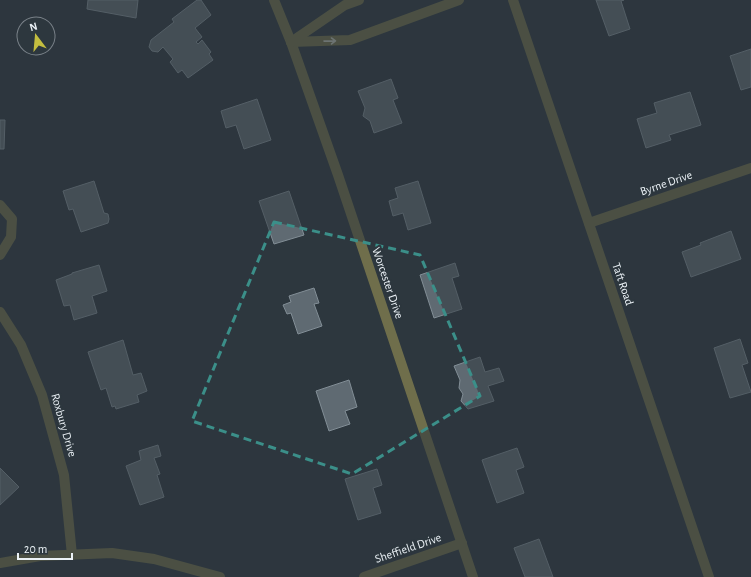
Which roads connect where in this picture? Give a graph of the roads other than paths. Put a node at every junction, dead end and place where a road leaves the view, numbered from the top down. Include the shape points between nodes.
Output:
1 (274, 0) edge
2 (359, 0) edge
3 (459, 0) edge
4 (513, 0) edge
5 (291, 42) junction
6 (751, 168) edge
7 (0, 205) edge
8 (588, 224) junction
9 (0, 255) edge
10 (0, 312) edge
11 (462, 543) junction
12 (72, 555) junction
13 (0, 563) edge
14 (220, 577) edge
15 (364, 577) edge
16 (473, 577) edge
17 (709, 577) edge

1 - 5 street, Worcester Drive
2 - 5 street via 344,5
5 -> 3 street via 350,40
4 - 8 street, Taft Road
5 - 11 street, Worcester Drive
6 - 8 street, Byrne Drive
7 - 9 street via 12,219 11,238
8 - 17 street, Taft Road
10 - 12 street, Roxbury Drive via 21,345 42,395 64,475
11 - 15 street, Sheffield Drive
11 - 16 street, Worcester Drive
12 - 13 street via 40,556
12 - 14 street via 112,552

